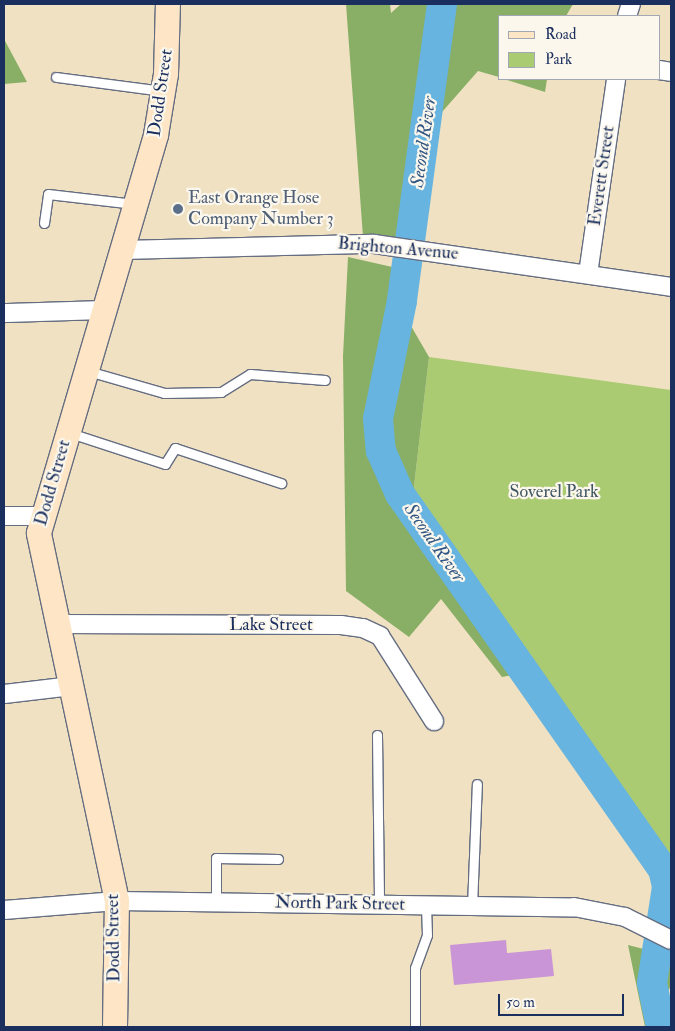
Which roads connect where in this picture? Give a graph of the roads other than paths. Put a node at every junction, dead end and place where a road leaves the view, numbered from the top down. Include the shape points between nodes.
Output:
1 (168, 4) edge
2 (56, 77) dead end
3 (616, 80) edge
4 (164, 91) junction
5 (135, 204) junction
6 (44, 223) dead end
7 (122, 250) junction
8 (588, 274) junction
9 (671, 287) edge
10 (103, 310) junction
11 (4, 313) edge
12 (86, 370) junction
13 (324, 380) dead end
14 (68, 432) junction
15 (281, 482) dead end
16 (4, 516) edge
17 (44, 516) junction
18 (59, 624) junction
19 (72, 686) junction
20 (4, 694) edge
21 (434, 721) dead end
22 (377, 735) dead end
23 (476, 784) dead end
24 (278, 859) dead end
25 (117, 901) junction
26 (216, 902) junction
27 (379, 905) junction
28 (426, 905) junction
29 (472, 906) junction
30 (4, 910) edge
31 (671, 940) edge
32 (115, 1027) edge
33 (415, 1027) edge

1 - 4 street, Dodd Street
2 - 4 lane
3 - 8 street, Everett Street
4 - 5 street, Dodd Street via 156,135
5 - 6 lane via 48,194
5 - 7 street, Dodd Street
7 - 8 street, Brighton Avenue via 335,243 394,246
7 - 10 street, Dodd Street
8 - 9 street, Brighton Avenue
10 - 11 street
10 - 12 street, Dodd Street
12 - 13 lane via 164,393 221,392 250,374
12 - 14 street, Dodd Street
14 - 15 lane via 165,464 175,448
14 - 17 street, Dodd Street
16 - 17 street
17 - 18 street, Dodd Street via 39,533
18 - 19 street, Dodd Street
18 - 21 street, Lake Street via 340,625 364,628 380,636
19 - 20 street
19 - 25 street, Dodd Street
22 - 27 lane
23 - 29 lane
24 - 26 lane via 216,858
25 - 26 street, North Park Street
25 - 30 street, North Park Street
25 - 32 street, Dodd Street
26 - 27 street, North Park Street
27 - 28 street, North Park Street
28 - 29 street, North Park Street
28 - 33 lane via 427,935 414,968
29 - 31 street, North Park Street via 574,907 610,913 644,925

